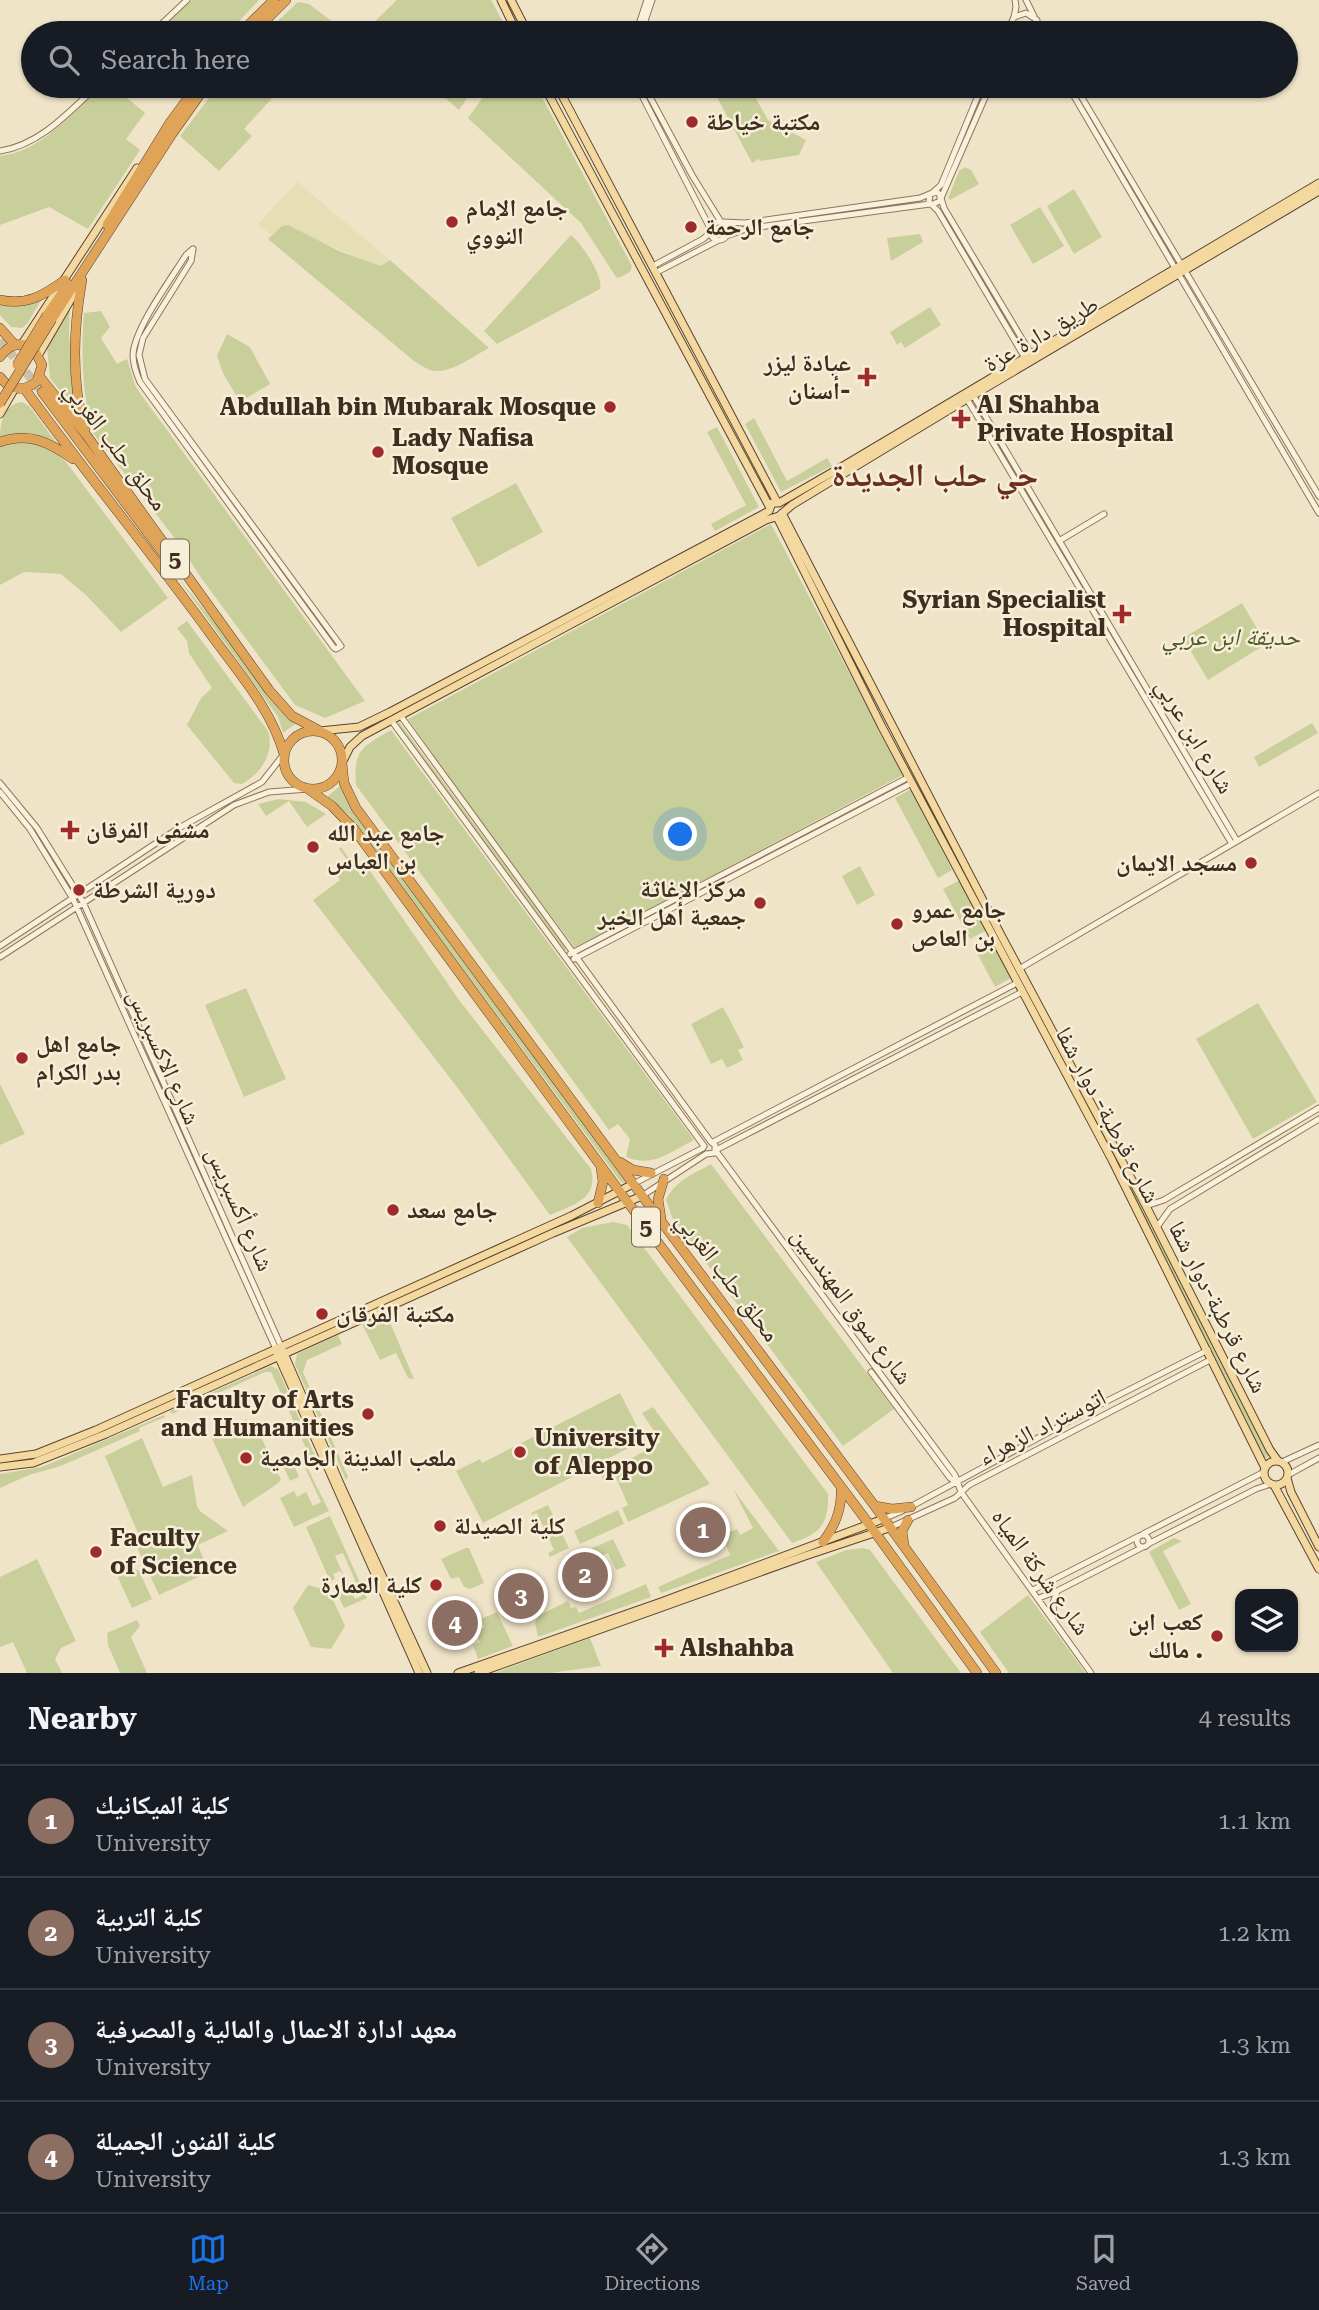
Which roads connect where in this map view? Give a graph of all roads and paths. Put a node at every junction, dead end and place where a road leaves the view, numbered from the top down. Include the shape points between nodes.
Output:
1 (187, 0) edge
2 (274, 0) edge
3 (286, 0) edge
4 (501, 0) edge
5 (512, 0) edge
6 (649, 0) edge
7 (1014, 0) edge
8 (1026, 0) edge
9 (1014, 18) junction
10 (1037, 20) joint
11 (165, 21) edge
12 (252, 21) edge
13 (265, 21) edge
14 (511, 21) edge
15 (522, 21) edge
16 (642, 21) edge
17 (1012, 21) edge
18 (83, 98) edge
19 (188, 98) edge
20 (197, 98) edge
21 (550, 98) edge
22 (563, 98) edge
23 (643, 98) edge
24 (650, 98) edge
25 (977, 98) edge
26 (985, 98) edge
27 (1075, 98) edge
28 (1082, 98) edge
29 (0, 151) edge
30 (153, 158) junction
31 (597, 161) junction
32 (586, 166) junction
33 (1319, 183) edge
34 (1319, 191) edge
35 (932, 192) junction
36 (941, 198) junction
37 (932, 204) junction
38 (722, 222) junction
39 (710, 230) junction
40 (726, 236) junction
41 (719, 240) junction
42 (193, 249) joint
43 (1181, 268) junction
44 (655, 269) junction
45 (65, 280) junction
46 (82, 280) junction
47 (0, 300) edge
48 (50, 317) junction
49 (0, 328) edge
50 (19, 344) junction
51 (1042, 352) junction
52 (38, 354) junction
53 (0, 356) edge
54 (1028, 356) junction
55 (40, 377) junction
56 (1, 380) edge
57 (714, 380) junction
58 (705, 384) junction
59 (20, 388) junction
60 (0, 392) edge
61 (970, 397) junction
62 (0, 403) edge
63 (0, 414) edge
64 (87, 436) junction
65 (0, 442) edge
66 (81, 464) junction
67 (1319, 496) edge
68 (778, 502) junction
69 (776, 513) junction
70 (1319, 513) edge
71 (1104, 514) dead end
72 (1059, 541) junction
73 (199, 593) junction
74 (187, 601) junction
75 (400, 715) junction
76 (391, 720) junction
77 (886, 725) junction
78 (320, 731) junction
79 (284, 754) junction
80 (342, 763) junction
81 (910, 780) junction
82 (0, 783) edge
83 (308, 789) junction
84 (0, 792) edge
85 (1319, 793) edge
86 (1234, 842) junction
87 (76, 897) junction
88 (977, 898) junction
89 (83, 902) junction
90 (76, 907) junction
91 (0, 946) edge
92 (575, 956) junction
93 (0, 957) edge
94 (567, 960) junction
95 (1019, 969) junction
96 (1017, 983) junction
97 (1022, 992) junction
98 (622, 1020) junction
99 (614, 1024) junction
100 (657, 1069) junction
101 (650, 1073) junction
102 (1077, 1076) junction
103 (834, 1079) junction
104 (1069, 1080) junction
105 (838, 1087) junction
106 (1319, 1108) edge
107 (763, 1115) junction
108 (1319, 1119) edge
109 (767, 1124) junction
110 (712, 1142) junction
111 (704, 1149) junction
112 (716, 1151) junction
113 (615, 1158) junction
114 (1116, 1158) junction
115 (600, 1163) junction
116 (1215, 1170) junction
117 (651, 1173) junction
118 (1220, 1178) junction
119 (664, 1180) junction
120 (633, 1184) junction
121 (620, 1192) junction
122 (642, 1196) junction
123 (598, 1203) junction
124 (629, 1203) junction
125 (1146, 1206) junction
126 (661, 1219) junction
127 (1157, 1227) junction
128 (1208, 1350) junction
129 (280, 1352) junction
130 (1213, 1359) junction
131 (871, 1372) dead end
132 (137, 1415) junction
133 (1319, 1445) edge
134 (934, 1453) junction
135 (1319, 1458) edge
136 (0, 1459) edge
137 (1280, 1462) junction
138 (0, 1467) edge
139 (1264, 1470) junction
140 (1288, 1476) junction
141 (956, 1482) junction
142 (1272, 1485) junction
143 (841, 1487) junction
144 (961, 1492) junction
145 (874, 1505) junction
146 (911, 1507) junction
147 (883, 1519) junction
148 (908, 1520) junction
149 (889, 1528) junction
150 (872, 1529) junction
151 (1141, 1535) junction
152 (839, 1541) junction
153 (823, 1542) junction
154 (1146, 1545) junction
155 (1319, 1547) edge
156 (906, 1552) junction
157 (1319, 1569) edge
158 (1033, 1590) junction
159 (1057, 1591) junction
160 (1039, 1598) junction
161 (1055, 1619) junction
162 (419, 1673) edge
163 (427, 1673) edge
164 (458, 1673) edge
165 (478, 1673) edge
166 (978, 1673) edge
167 (996, 1673) edge
168 (1091, 1673) edge

1 - 11 street
2 - 12 highway
3 - 13 highway
4 - 14 main road
5 - 15 main road
6 - 16 street
7 - 9 street
8 - 10 street
9 - 10 street via 1026,13
9 - 17 street
18 - 29 street via 43,133
19 - 30 highway
20 - 30 highway
21 - 32 main road
22 - 31 main road
23 - 39 street
24 - 38 street
25 - 35 street via 941,185
26 - 36 street
27 - 43 street
28 - 43 street
30 - 45 main road via 138,167
30 - 46 main road via 150,175
30 - 48 highway
31 - 32 main road
31 - 44 main road
32 - 58 main road
33 - 43 main road
34 - 43 main road, طريق دارة عزة
35 - 36 street
35 - 37 street via 928,197
35 - 38 street via 920,198 745,223
36 - 37 street
36 - 54 street
37 - 40 street via 746,229
37 - 54 street
38 - 39 street
38 - 40 street via 728,229
39 - 41 street
39 - 44 street
40 - 41 street
41 - 44 street
42 - 42 street via 138,335 135,369 145,392 336,649 341,646 152,388 141,366 143,338 191,261
43 - 51 main road, طريق دارة عزة
43 - 67 street
43 - 70 street
44 - 57 main road
45 - 47 highway via 30,300
45 - 50 main road
46 - 52 main road
46 - 64 highway via 75,319 75,379
48 - 60 highway, bridge
48 - 62 highway, bridge
49 - 50 highway
50 - 52 highway
50 - 53 highway
51 - 54 main road
51 - 61 main road, طريق دارة عزة
52 - 55 highway
54 - 68 main road
55 - 59 highway
55 - 64 highway, محلق حلب الغربي / 5
56 - 59 highway
57 - 58 main road
57 - 68 main road
58 - 69 main road
59 - 63 main road
59 - 66 highway, محلق حلب الغربي / 5
61 - 69 main road, طريق دارة عزة
61 - 72 street, شارع ابن عربي
61 - 86 street
64 - 73 highway, محلق حلب الغربي / 5
65 - 66 highway via 40,440
66 - 74 highway, محلق حلب الغربي / 5
68 - 69 main road
69 - 75 main road
69 - 77 main road
69 - 78 main road via 359,727
71 - 72 street
72 - 86 street, شارع ابن عربي
73 - 74 highway via 173,567 40,393
73 - 78 highway, محلق حلب الغربي / 5 via 269,690 292,716
74 - 79 highway, محلق حلب الغربي / 5 via 275,726
75 - 76 main road
75 - 92 street, شارع سوق المهندسين
76 - 80 main road via 362,736
76 - 94 street
77 - 81 main road, شارع قرطبة- دوار شفا
77 - 88 main road
78 - 79 highway via 297,735
78 - 80 highway via 337,743
79 - 83 highway via 288,776
79 - 87 street via 262,782 179,828
80 - 83 highway via 328,785
80 - 113 highway, محلق حلب الغربي / 5 via 344,783 356,808
81 - 88 main road, شارع قرطبة- دوار شفا
81 - 92 street
82 - 87 street via 37,828
83 - 89 street via 269,792 234,805
83 - 115 highway, محلق حلب الغربي / 5 via 354,829
84 - 87 street, شارع الاكسبريس
85 - 86 street
86 - 95 street
87 - 89 street, شارع أكسبريس
87 - 90 street, شارع الاكسبريس
87 - 91 street
88 - 95 main road
88 - 96 main road, شارع قرطبة- دوار شفا
89 - 90 street
89 - 129 street, شارع أكسبريس
90 - 93 street
90 - 129 street, شارع الاكسبريس
92 - 94 street
92 - 98 street, شارع سوق المهندسين
94 - 99 street
95 - 102 main road
96 - 97 main road, شارع قرطبة- دوار شفا
96 - 103 street
97 - 104 main road, شارع قرطبة- دوار شفا
97 - 105 street
98 - 99 street
98 - 100 street, شارع سوق المهندسين
99 - 101 street
100 - 101 street
100 - 110 street, شارع سوق المهندسين
101 - 111 street
102 - 104 main road
102 - 114 main road
103 - 105 street
103 - 107 street
104 - 114 main road, شارع قرطبة- دوار شفا
105 - 109 street
106 - 116 street
107 - 109 street
107 - 110 street
108 - 118 street
109 - 112 street
110 - 111 street
110 - 112 street, شارع سوق المهندسين
111 - 112 street via 712,1155
111 - 117 street
111 - 119 street
112 - 134 street, شارع سوق المهندسين
113 - 117 highway via 633,1170
113 - 120 highway, محلق حلب الغربي / 5
114 - 125 main road, شارع قرطبة-دوار شفا
114 - 128 main road, شارع قرطبة- دوار شفا
115 - 121 highway, محلق حلب الغربي / 5
115 - 123 highway via 603,1182
116 - 118 street
116 - 125 street
117 - 120 street
118 - 127 street via 1170,1209
119 - 122 street
119 - 126 highway via 658,1199
120 - 121 main road
120 - 122 highway, محلق حلب الغربي / 5
121 - 123 main road
121 - 124 highway, محلق حلب الغربي / 5
122 - 124 main road
122 - 126 highway, محلق حلب الغربي / 5
123 - 129 main road
124 - 129 main road
124 - 143 highway, محلق حلب الغربي / 5
125 - 127 main road, شارع قرطبة-دوار شفا
126 - 145 highway, محلق حلب الغربي / 5
127 - 137 main road, شارع قرطبة-دوار شفا
128 - 130 main road, شارع قرطبة- دوار شفا
128 - 141 street, اتوستراد الزهراء
129 - 132 main road
129 - 162 main road
129 - 163 main road
130 - 139 main road, شارع قرطبة- دوار شفا
130 - 144 street, اتوستراد الزهراء
131 - 134 street
132 - 136 main road via 36,1454
132 - 138 main road via 55,1455
133 - 137 street
134 - 141 street, شارع سوق المهندسين
135 - 140 street
137 - 139 main road via 1270,1462
137 - 140 main road
139 - 142 main road
139 - 151 street
140 - 142 main road via 1282,1484
140 - 155 main road via 1291,1492
141 - 144 street, شارع شركة المياه
141 - 146 street, اتوستراد الزهراء
142 - 154 street via 1255,1489
142 - 157 main road
143 - 150 highway, محلق حلب الغربي / 5
143 - 153 highway via 841,1508
144 - 148 street, اتوستراد الزهراء
144 - 158 street, شارع شركة المياه
145 - 146 highway
145 - 147 highway, محلق حلب الغربي / 5
146 - 147 street, اتوستراد الزهراء
147 - 149 highway, محلق حلب الغربي / 5
147 - 150 main road
148 - 149 street, اتوستراد الزهراء
148 - 156 highway via 902,1531
149 - 150 main road
149 - 156 highway, محلق حلب الغربي / 5
150 - 152 main road
150 - 166 highway, محلق حلب الغربي / 5
151 - 154 street via 1149,1538
151 - 154 street via 1138,1544
151 - 158 street
152 - 153 main road
152 - 165 main road
153 - 164 main road
154 - 159 street
156 - 167 highway, محلق حلب الغربي / 5
158 - 160 street, شارع شركة المياه
159 - 160 street
159 - 161 street
160 - 161 street, شارع شركة المياه
161 - 168 street, شارع شركة المياه

